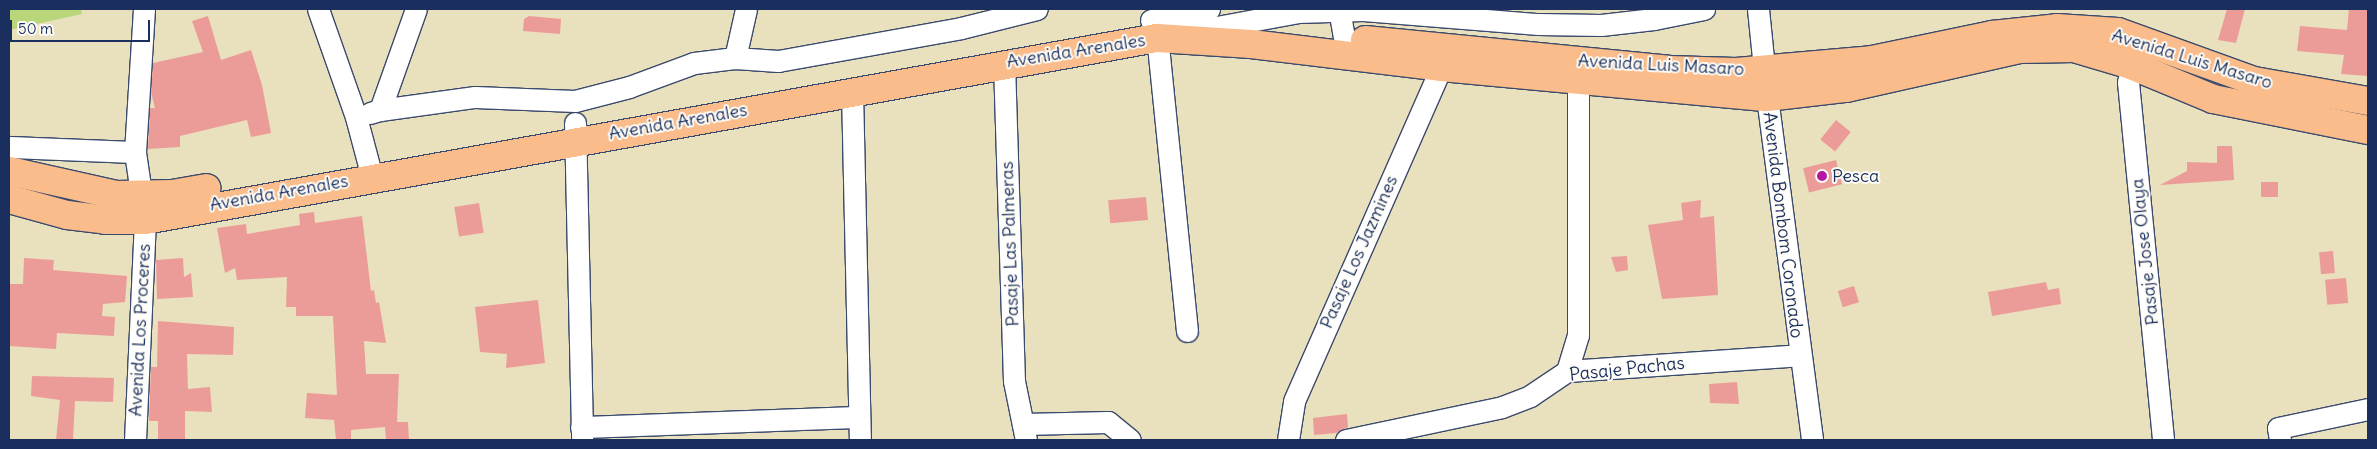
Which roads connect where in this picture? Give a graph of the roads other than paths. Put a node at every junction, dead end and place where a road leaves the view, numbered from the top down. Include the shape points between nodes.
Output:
1 (144, 9) edge
2 (318, 9) edge
3 (416, 9) edge
4 (746, 9) edge
5 (1037, 9) edge
6 (1704, 9) edge
7 (1758, 9) edge
8 (1339, 10) edge
9 (1200, 18) edge
10 (1154, 29) junction
11 (2138, 39) junction
12 (1347, 47) junction
13 (735, 58) junction
14 (1004, 63) junction
15 (2131, 65) junction
16 (1441, 67) junction
17 (1764, 70) junction
18 (1578, 81) junction
19 (852, 91) junction
20 (1767, 97) junction
21 (2368, 101) edge
22 (380, 110) junction
23 (356, 117) junction
24 (2368, 130) edge
25 (575, 132) junction
26 (9, 147) edge
27 (135, 152) junction
28 (370, 169) junction
29 (9, 171) edge
30 (9, 199) edge
31 (143, 207) junction
32 (1187, 331) dead end
33 (1799, 355) junction
34 (1567, 371) junction
35 (2368, 409) edge
36 (859, 417) junction
37 (1024, 432) edge
38 (582, 434) edge
39 (135, 440) edge
40 (860, 440) edge
41 (1130, 440) edge
42 (1288, 440) edge
43 (1346, 440) edge
44 (1812, 440) edge
45 (2163, 440) edge
46 (2280, 440) edge

1 - 27 street, Avenida Los Proceres
2 - 23 street
3 - 22 street
4 - 13 street
5 - 13 street via 961,28 778,61
6 - 8 street via 1601,25
7 - 17 street, Avenida Bombom Coronado
8 - 9 street
8 - 12 street
9 - 10 main road, Avenida Luis Masaro
9 - 12 main road, Avenida Luis Masaro
10 - 12 main road, Avenida Arenales via 1251,44
10 - 14 main road, Avenida Arenales
10 - 25 main road
10 - 32 street
11 - 15 street, Pasaje Jose Olaya
11 - 17 main road, Avenida Luis Masaro via 2118,32 2057,28 1992,35 1872,60
11 - 21 main road, Avenida Luis Masaro via 2254,81
12 - 16 main road, Avenida Luis Masaro
12 - 17 main road, Avenida Luis Masaro via 1669,70
13 - 22 street via 694,62 629,87 575,101 475,98
14 - 19 main road, Avenida Arenales
14 - 37 street, Pasaje Las Palmeras via 1014,381
15 - 20 main road, Avenida Luis Masaro via 2074,48 2021,49 1846,88
15 - 24 main road, Avenida Luis Masaro via 2214,99
15 - 45 street, Pasaje Jose Olaya via 2128,82
16 - 18 main road, Avenida Luis Masaro
16 - 42 street, Pasaje Los Jazmines via 1294,401
17 - 20 street, Avenida Bombom Coronado
18 - 20 main road, Avenida Luis Masaro
18 - 34 street via 1578,336
19 - 25 main road, Avenida Arenales
19 - 36 street
20 - 33 street, Avenida Bombom Coronado
22 - 23 street
23 - 28 street
25 - 28 main road, Avenida Arenales
25 - 38 street
26 - 27 street
27 - 31 street, Avenida Los Proceres
28 - 31 main road, Avenida Arenales
29 - 31 main road via 116,195
30 - 31 main road, Avenida Arenales via 67,215 105,220
31 - 39 street, Avenida Los Proceres
33 - 34 street, Pasaje Pachas
33 - 44 street, Avenida Bombom Coronado
34 - 43 street, Pasaje Pachas via 1530,396 1502,407
35 - 46 street via 2278,428
36 - 38 street
36 - 40 street
37 - 41 street via 1108,422

